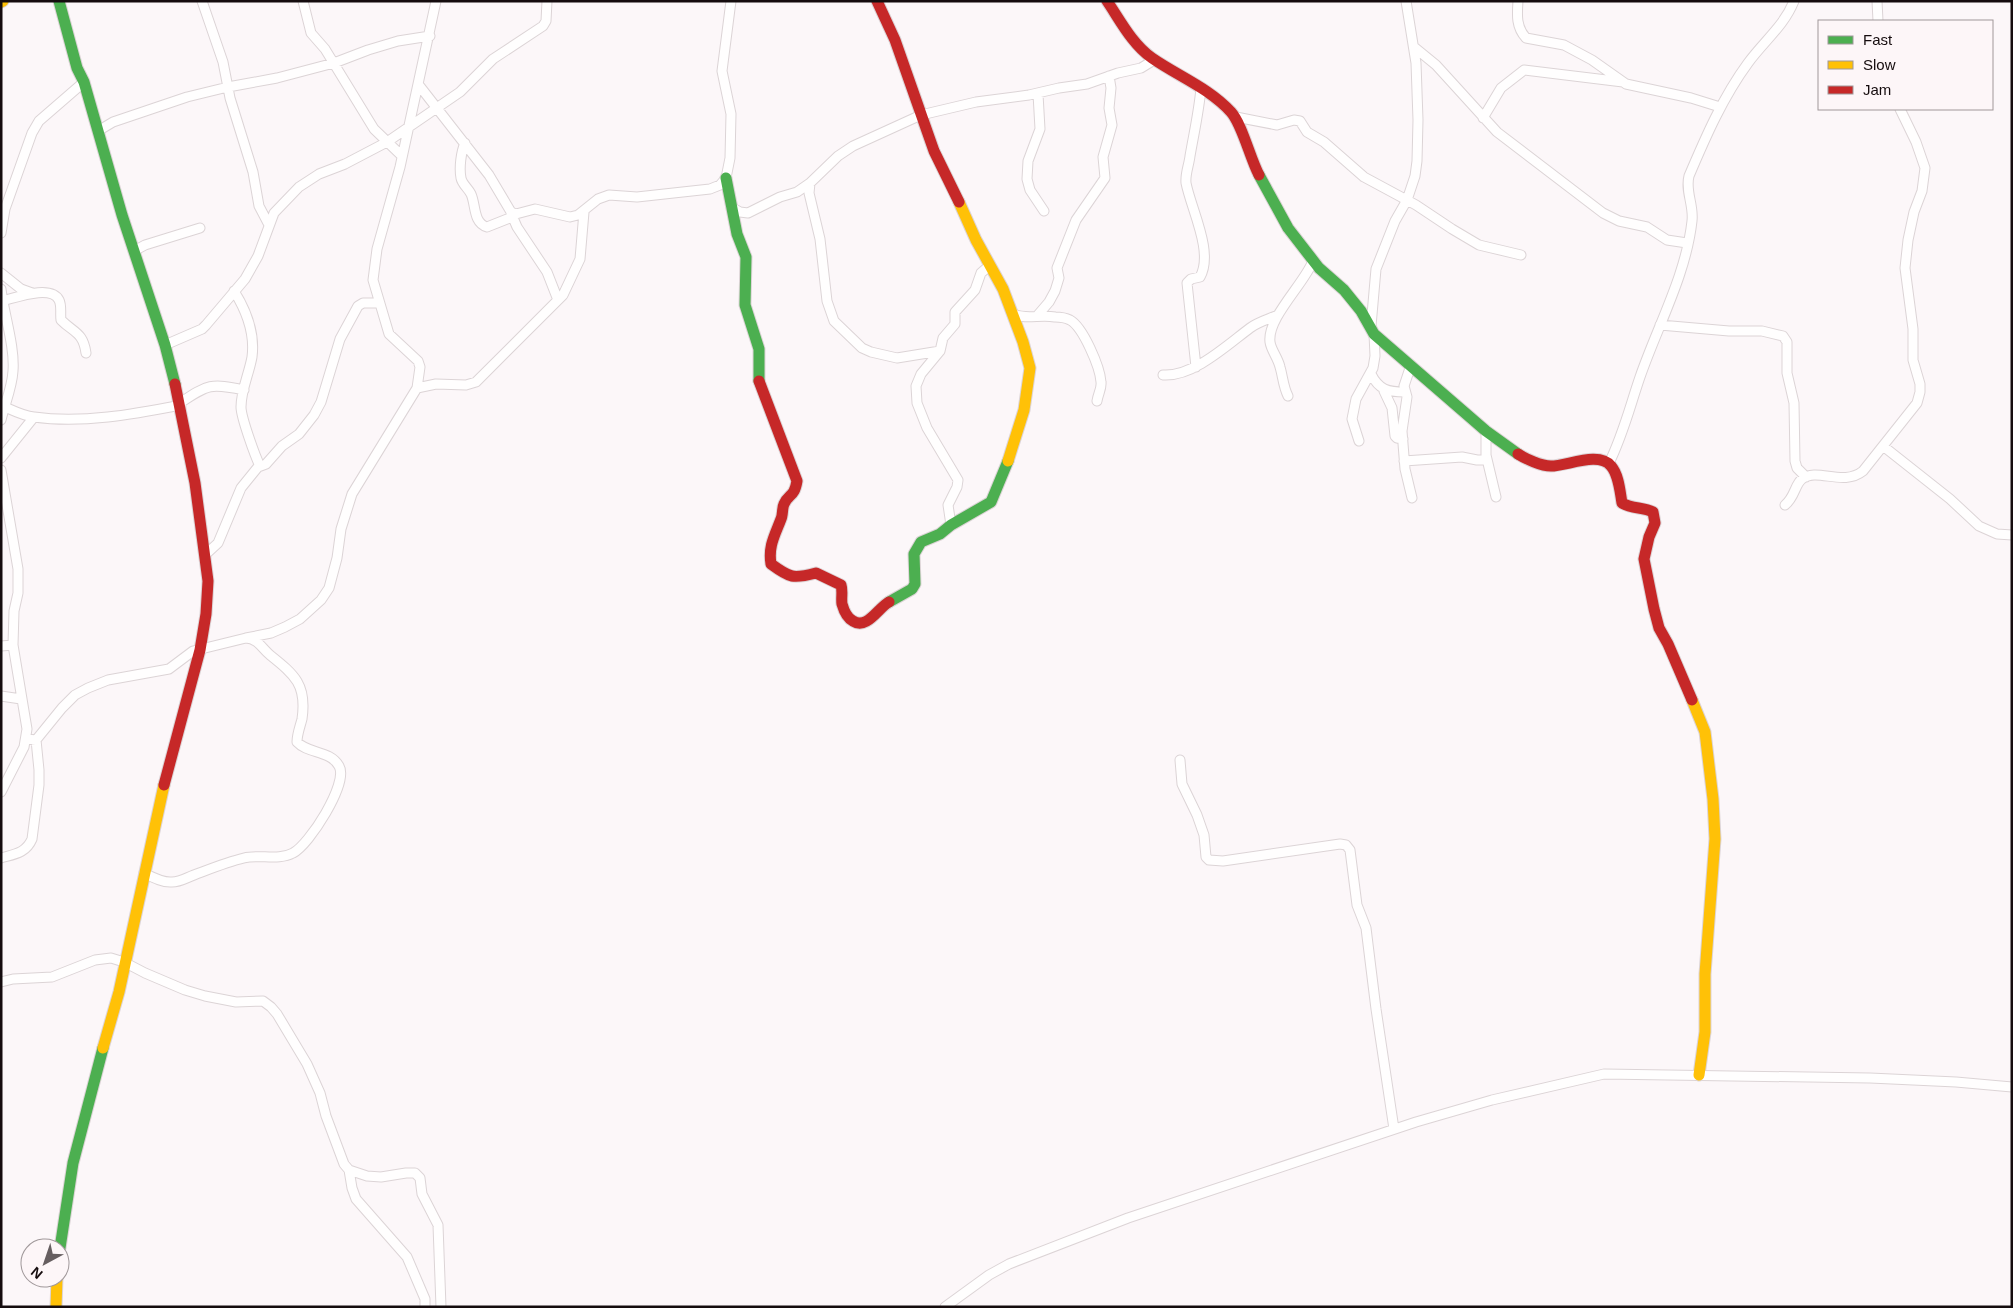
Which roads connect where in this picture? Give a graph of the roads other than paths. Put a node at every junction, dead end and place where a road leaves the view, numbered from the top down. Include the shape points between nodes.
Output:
1 (59, 1) edge
2 (202, 1) edge
3 (303, 1) edge
4 (436, 1) edge
5 (547, 1) edge
6 (731, 1) edge
7 (877, 1) edge
8 (1107, 1) edge
9 (1406, 1) edge
10 (1518, 1) edge
11 (1794, 1) edge
12 (1877, 1) edge
13 (1878, 20) edge
14 (430, 36) junction
15 (1414, 47) junction
16 (1154, 60) junction
17 (334, 63) junction
18 (1109, 76) junction
19 (84, 82) junction
20 (1623, 82) junction
21 (418, 84) junction
22 (228, 87) junction
23 (1201, 88) junction
24 (1038, 94) junction
25 (1720, 107) junction
26 (436, 108) junction
27 (1900, 110) edge
28 (921, 115) junction
29 (1236, 117) junction
30 (1483, 118) junction
31 (409, 126) junction
32 (98, 131) junction
33 (387, 142) junction
34 (465, 143) junction
35 (402, 156) junction
36 (726, 178) junction
37 (810, 183) junction
38 (1407, 200) junction
39 (731, 207) junction
40 (3, 209) edge
41 (1044, 211) dead end
42 (584, 212) junction
43 (511, 215) junction
44 (269, 225) junction
45 (200, 228) dead end
46 (1, 233) edge
47 (1687, 243) junction
48 (134, 251) junction
49 (1522, 255) dead end
50 (1313, 261) junction
51 (989, 266) junction
52 (1, 273) edge
53 (1, 289) edge
54 (234, 291) junction
55 (32, 293) junction
56 (558, 300) junction
57 (2, 301) junction
58 (379, 303) junction
59 (1013, 314) junction
60 (1278, 315) junction
61 (1037, 316) junction
62 (1660, 324) junction
63 (4, 330) edge
64 (1372, 330) junction
65 (165, 345) junction
66 (940, 351) junction
67 (86, 353) dead end
68 (1410, 365) junction
69 (1196, 367) junction
70 (1371, 374) junction
71 (1163, 375) dead end
72 (418, 388) junction
73 (244, 390) junction
74 (1384, 391) junction
75 (1405, 392) junction
76 (1288, 396) dead end
77 (1097, 401) dead end
78 (181, 404) junction
79 (5, 407) junction
80 (34, 417) junction
81 (1, 420) edge
82 (1486, 431) junction
83 (1403, 439) junction
84 (1358, 441) dead end
85 (1883, 446) junction
86 (1, 458) edge
87 (1487, 460) junction
88 (1404, 461) junction
89 (1609, 463) junction
90 (260, 466) junction
91 (1, 470) edge
92 (1806, 477) junction
93 (1496, 497) dead end
94 (3, 498) edge
95 (1412, 498) dead end
96 (1785, 505) dead end
97 (950, 525) junction
98 (2012, 534) edge
99 (205, 555) junction
100 (246, 638) junction
101 (13, 645) junction
102 (1, 646) edge
103 (200, 650) junction
104 (1, 696) edge
105 (21, 699) junction
106 (31, 740) junction
107 (1180, 760) dead end
108 (1, 792) edge
109 (1, 858) edge
110 (144, 873) junction
111 (124, 962) junction
112 (1, 982) edge
113 (1699, 1075) junction
114 (2012, 1087) edge
115 (1394, 1129) junction
116 (349, 1170) junction
117 (62, 1238) edge
118 (57, 1288) edge
119 (56, 1307) edge
120 (425, 1307) edge
121 (441, 1307) edge
122 (945, 1307) edge

1 - 19 street via 77,68
2 - 22 street
3 - 17 street via 309,30
4 - 14 street
5 - 26 street via 543,26 493,59 464,89
6 - 36 street via 722,71 731,114
7 - 28 street via 895,40
8 - 16 street via 1127,32
9 - 15 street
10 - 20 street via 1517,21 1526,38 1564,45
11 - 25 street via 1784,22 1749,62
12 - 13 street
14 - 17 street via 398,41
14 - 21 street
15 - 30 street via 1442,71
15 - 38 street via 1418,96 1417,160
16 - 18 street via 1141,68
16 - 23 street
17 - 22 street via 262,82
17 - 33 street via 374,129
18 - 24 street
18 - 61 street via 1112,125 1103,157 1105,178 1074,225 1057,268 1059,278 1055,291
19 - 32 street
19 - 40 street via 56,104 34,128
20 - 25 street
20 - 30 street via 1524,70 1501,88
21 - 26 street
21 - 31 street
22 - 32 street via 112,122
22 - 44 street via 253,172 259,206
23 - 29 street
23 - 69 street via 1186,177 1203,239 1202,274 1188,283
24 - 28 street via 976,102
24 - 41 street via 1040,129 1028,161 1027,179 1030,190
25 - 47 street via 1688,182 1693,211
26 - 31 street
26 - 34 street
27 - 85 street via 1925,168 1908,240 1905,268 1913,329 1913,360 1920,392 1917,403
28 - 37 street via 853,146
28 - 51 street via 934,150
29 - 38 street via 1277,125 1300,121 1307,132 1324,142 1355,170
29 - 50 street via 1251,159 1288,228
30 - 47 street via 1603,213 1619,221 1647,227 1667,240
31 - 33 street
31 - 35 street
32 - 48 street
33 - 35 street
33 - 44 street via 311,178 281,203
34 - 43 street
34 - 43 street via 461,179 471,194 478,220 487,227
35 - 58 street via 377,249 373,280
36 - 39 street
36 - 42 street via 716,187 683,193 637,197 609,195 598,199
37 - 39 street via 752,212 742,213
37 - 66 street via 827,301 834,321 862,348 871,352 897,358
38 - 49 street via 1478,245
38 - 64 street via 1376,269
39 - 97 street via 746,257 745,305 760,349 758,377 797,481 795,492 784,504 769,546 771,564 789,577 816,573 839,582 847,616 861,624 885,604 912,589 916,548
40 - 46 street
42 - 43 street via 570,217 534,209
42 - 56 street via 580,259
43 - 56 street via 540,260
44 - 54 street via 258,256
45 - 48 street
47 - 62 street via 1682,266
48 - 65 street
50 - 60 street
50 - 64 street via 1344,290
51 - 59 street
51 - 66 street via 981,273 975,290 955,312 955,324 942,338
52 - 55 street via 21,289
53 - 57 street
54 - 65 street via 202,329
54 - 73 street via 244,307 250,332 252,356
55 - 57 street
55 - 67 street via 54,295 59,300 61,320 81,336
56 - 72 street via 476,382 466,386 436,384
57 - 63 street
58 - 72 street via 389,334 418,361
58 - 90 street via 358,306 340,340 314,415 299,434
59 - 61 street via 1026,318
59 - 97 street via 1030,368 1018,433 992,502
60 - 69 street via 1250,328
60 - 76 street via 1270,340
61 - 77 street via 1070,320 1086,340 1101,382
62 - 89 street
62 - 92 street via 1762,331 1783,336 1787,342 1787,373 1794,403 1795,461
63 - 79 street via 13,352 14,370
64 - 68 street
64 - 70 street via 1375,356
65 - 78 street
66 - 97 street via 921,374 916,386 917,403 927,428 958,480 948,505
68 - 75 street
68 - 82 street
69 - 71 street via 1180,375
70 - 74 street
70 - 84 street via 1353,410
72 - 100 street via 352,494 341,529 334,574 321,600 285,628
73 - 78 street via 214,385 200,390
73 - 90 street via 242,413
74 - 75 street
74 - 83 street via 1392,408 1395,436
75 - 83 street
78 - 80 street via 89,418
78 - 99 street
79 - 80 street
79 - 81 street
80 - 86 street
82 - 87 street
82 - 89 street via 1523,457 1542,464 1552,466 1595,459
83 - 88 street
85 - 92 street via 1863,472 1852,477
85 - 98 street via 1979,526 1997,534
87 - 88 street via 1462,457
87 - 93 street
88 - 95 street
89 - 113 street via 1617,478 1622,504 1647,509 1655,516 1644,559 1654,609 1659,628 1705,732 1715,838 1705,974 1705,1032
90 - 99 street via 241,488 218,543
91 - 94 street
92 - 96 street via 1799,482 1794,496
94 - 101 street via 18,570
99 - 103 street via 208,581
100 - 103 street
100 - 110 street via 259,643 297,679 303,707 297,742 301,747 332,759 339,766 341,772 332,798 308,838 287,856 247,857 170,883
101 - 102 street
101 - 105 street
103 - 106 street via 188,653 169,669 116,678 88,688 75,695
103 - 110 street
104 - 105 street
105 - 106 street
106 - 108 street
106 - 109 street via 39,785 32,839 23,851
107 - 115 street via 1182,784 1197,814 1209,860 1223,861 1343,844 1350,850 1357,905 1366,928
110 - 111 street
111 - 112 street via 111,958 95,960 52,977
111 - 116 street via 198,994 236,1002 263,1001 271,1007 316,1081 332,1133
111 - 117 street via 119,992 73,1163
113 - 114 street via 1870,1078
113 - 115 street via 1604,1074 1492,1100
115 - 122 street via 1128,1218 1008,1264
116 - 120 street via 356,1199 408,1257 425,1299
116 - 121 street via 367,1176 406,1173 420,1178 425,1202 438,1225
118 - 119 street

